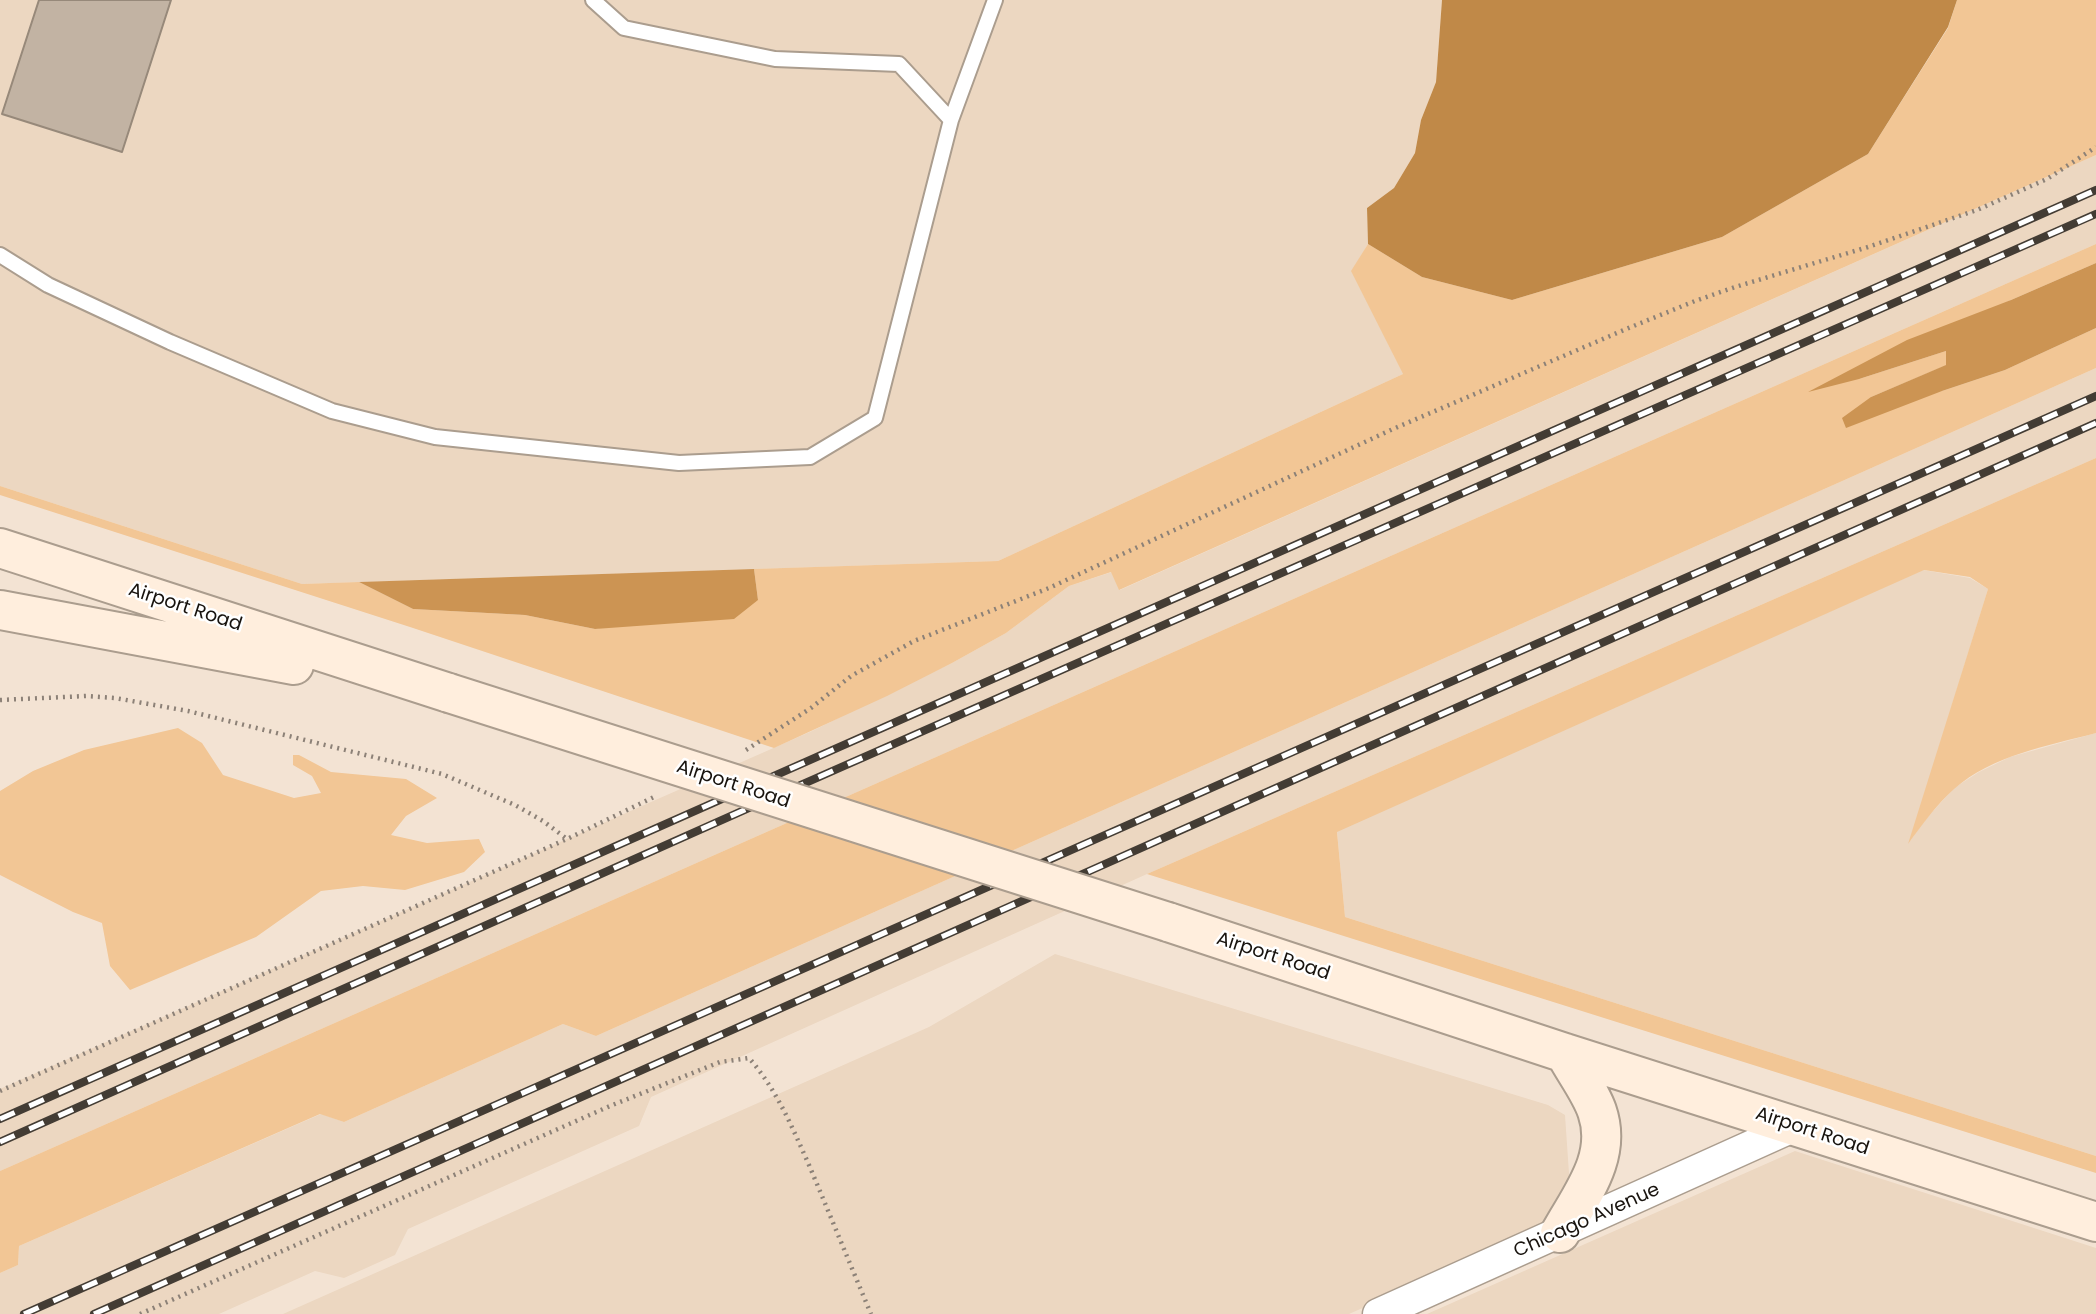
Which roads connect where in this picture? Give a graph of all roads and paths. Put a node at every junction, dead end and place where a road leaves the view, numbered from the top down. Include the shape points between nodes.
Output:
1 (593, 0) edge
2 (995, 0) edge
3 (951, 120) junction
4 (2096, 147) edge
5 (0, 255) edge
6 (0, 548) edge
7 (0, 610) edge
8 (449, 693) junction
9 (0, 701) edge
10 (739, 754) dead end
11 (660, 793) dead end
12 (567, 839) junction
13 (1564, 1053) junction
14 (0, 1091) edge
15 (1795, 1126) junction
16 (2096, 1222) edge
17 (1560, 1233) junction
18 (140, 1314) edge
19 (871, 1314) edge
20 (1378, 1314) edge

1 - 3 lane via 624,28 775,59 899,64
2 - 3 lane
3 - 5 lane via 875,418 810,457 679,463 435,437 332,411 48,285
4 - 10 path via 2047,178 1978,210 1725,290 1631,327 1393,429 1049,588 914,641 850,676 811,708
6 - 8 main road, Airport Road
7 - 8 main road, Airport Road
8 - 13 main road, Airport Road, bridge
9 - 12 path via 86,696 188,711 442,774 514,805
11 - 12 path
12 - 14 path
13 - 15 main road, Airport Road
13 - 17 main road via 1596,1110 1603,1135 1599,1161
15 - 16 main road, Airport Road
15 - 17 street, Chicago Avenue
17 - 20 street, Chicago Avenue
18 - 19 path via 610,1107 720,1062 749,1058 782,1105

